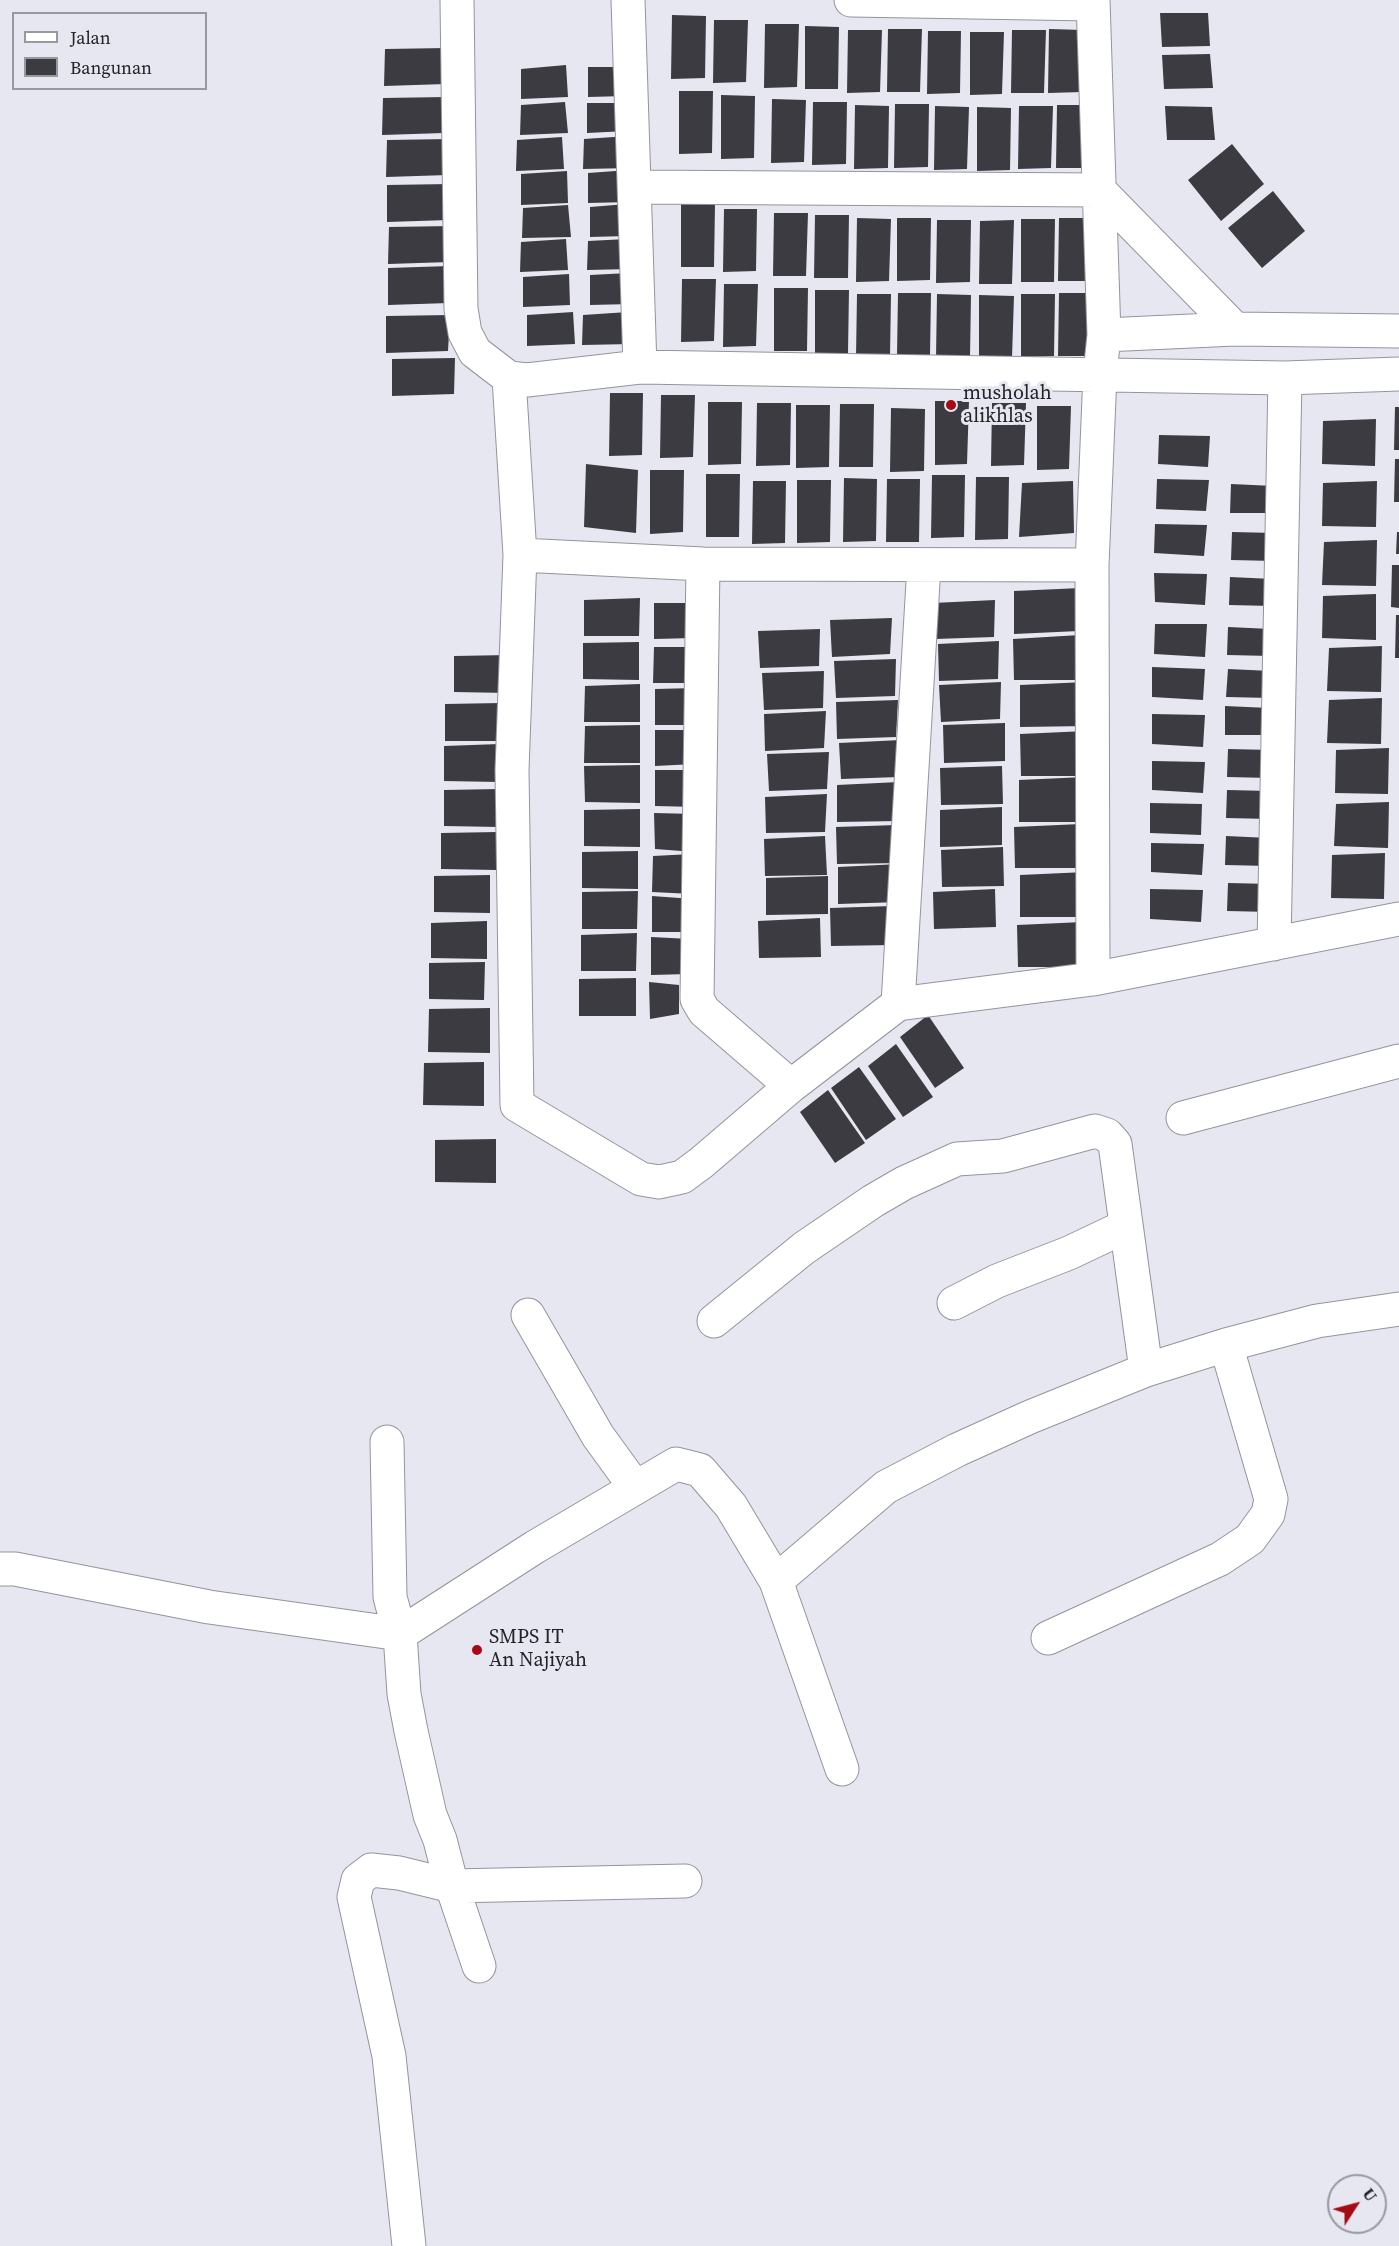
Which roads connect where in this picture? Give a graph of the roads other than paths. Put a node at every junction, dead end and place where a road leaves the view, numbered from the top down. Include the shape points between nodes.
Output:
1 (458, 0) edge
2 (628, 0) edge
3 (851, 0) edge
4 (1093, 2) edge
5 (636, 187) junction
6 (1099, 189) junction
7 (1193, 288) junction
8 (1235, 329) junction
9 (1399, 331) edge
10 (1153, 333) junction
11 (1104, 335) junction
12 (640, 367) junction
13 (1115, 374) junction
14 (1399, 374) edge
15 (509, 378) junction
16 (1285, 378) junction
17 (520, 555) junction
18 (703, 564) junction
19 (924, 565) junction
20 (1092, 565) junction
21 (1399, 919) edge
22 (1274, 944) junction
23 (1093, 979) junction
24 (898, 1004) junction
25 (1399, 1061) edge
26 (791, 1086) junction
27 (1183, 1118) dead end
28 (1126, 1226) junction
29 (954, 1303) dead end
30 (1399, 1309) edge
31 (528, 1315) dead end
32 (714, 1321) dead end
33 (1226, 1345) junction
34 (1146, 1370) junction
35 (387, 1442) dead end
36 (635, 1487) junction
37 (0, 1569) edge
38 (776, 1581) junction
39 (400, 1634) junction
40 (1048, 1638) dead end
41 (842, 1769) dead end
42 (685, 1881) dead end
43 (452, 1886) junction
44 (479, 1966) dead end
45 (409, 2246) edge

1 - 15 street via 461,309 465,333 476,352
2 - 5 street
3 - 4 street
4 - 6 street
5 - 6 street
5 - 12 street
6 - 7 street
6 - 11 street
7 - 8 street
7 - 10 street
8 - 9 street
8 - 10 street
10 - 11 street
10 - 13 street
11 - 13 street
12 - 13 street
12 - 15 street via 527,380
13 - 16 street
13 - 20 street
14 - 16 street
15 - 17 street
16 - 22 street
17 - 18 street
17 - 26 street via 512,770 517,1105 641,1179 659,1182 682,1178
18 - 19 street
18 - 26 street via 697,999 704,1011
19 - 20 street
19 - 24 street
20 - 23 street
21 - 22 street
22 - 23 street
23 - 24 street
24 - 26 street
25 - 27 street
28 - 29 street
28 - 32 street via 1115,1144 1107,1135 1095,1131 1003,1156 957,1159 873,1201 804,1248
28 - 34 street
30 - 33 street via 1317,1321
31 - 36 street via 598,1436
33 - 34 street
33 - 40 street via 1271,1499 1268,1514 1250,1539 1220,1559
34 - 38 street via 1030,1417 886,1487
35 - 39 street via 390,1597
36 - 38 street via 676,1464 700,1470 731,1506
36 - 39 street
37 - 39 street via 209,1607
38 - 41 street
39 - 43 street via 411,1731 430,1815
42 - 43 street
43 - 44 street
43 - 45 street via 371,1870 358,1880 354,1897 390,2064

